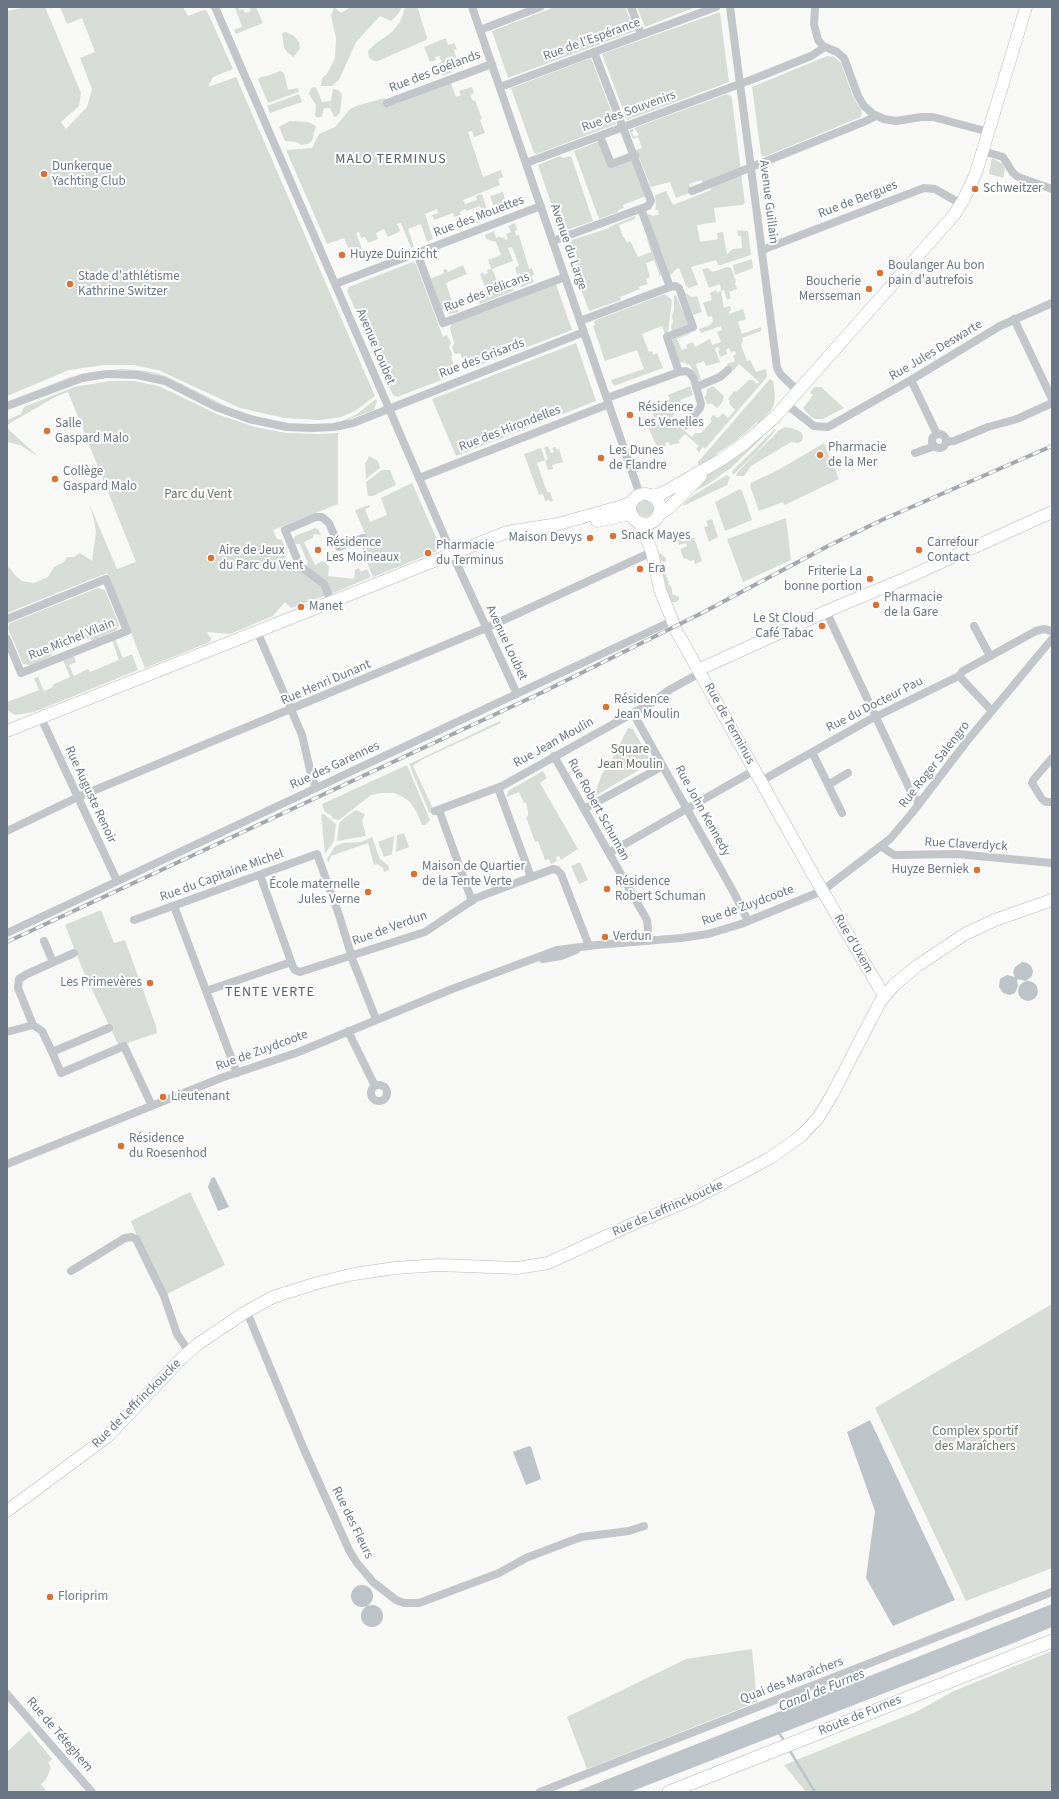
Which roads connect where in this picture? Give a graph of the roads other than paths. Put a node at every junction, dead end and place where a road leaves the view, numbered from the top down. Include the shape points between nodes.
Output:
1 (215, 7) edge
2 (472, 7) edge
3 (540, 7) edge
4 (631, 7) edge
5 (716, 7) edge
6 (730, 7) edge
7 (815, 7) edge
8 (1026, 7) edge
9 (480, 30) junction
10 (641, 34) junction
11 (825, 47) junction
12 (594, 52) junction
13 (492, 64) junction
14 (740, 84) junction
15 (500, 87) junction
16 (387, 103) dead end
17 (876, 116) junction
18 (624, 127) junction
19 (989, 132) junction
20 (600, 136) junction
21 (983, 151) junction
22 (635, 155) junction
23 (526, 163) junction
24 (751, 168) junction
25 (1052, 189) edge
26 (692, 191) dead end
27 (961, 204) junction
28 (541, 206) junction
29 (641, 209) junction
30 (553, 241) junction
31 (762, 250) junction
32 (417, 253) junction
33 (565, 276) junction
34 (335, 284) junction
35 (670, 287) junction
36 (1052, 303) edge
37 (1014, 319) junction
38 (580, 321) junction
39 (584, 332) junction
40 (728, 370) dead end
41 (679, 372) junction
42 (911, 380) junction
43 (696, 386) junction
44 (798, 391) junction
45 (608, 401) junction
46 (1052, 401) edge
47 (7, 406) edge
48 (785, 406) junction
49 (389, 408) junction
50 (686, 425) dead end
51 (937, 434) junction
52 (946, 442) junction
53 (935, 446) junction
54 (915, 453) dead end
55 (712, 466) junction
56 (419, 478) junction
57 (641, 497) junction
58 (1052, 512) edge
59 (657, 517) junction
60 (636, 519) junction
61 (363, 538) dead end
62 (652, 552) junction
63 (453, 556) junction
64 (332, 604) junction
65 (826, 611) junction
66 (7, 619) edge
67 (672, 621) junction
68 (974, 626) dead end
69 (486, 628) junction
70 (1052, 631) edge
71 (258, 634) junction
72 (7, 639) edge
73 (1052, 639) edge
74 (990, 656) junction
75 (699, 672) junction
76 (959, 676) junction
77 (517, 694) junction
78 (292, 710) junction
79 (992, 711) junction
80 (633, 713) junction
81 (876, 716) junction
82 (42, 720) junction
83 (7, 735) edge
84 (812, 752) junction
85 (554, 756) junction
86 (1052, 758) edge
87 (663, 766) junction
88 (848, 773) dead end
89 (758, 776) junction
90 (828, 785) junction
91 (316, 788) junction
92 (498, 788) junction
93 (78, 798) junction
94 (1052, 802) edge
95 (920, 803) junction
96 (584, 809) junction
97 (687, 809) junction
98 (842, 812) dead end
99 (7, 831) edge
100 (882, 847) junction
101 (609, 853) junction
102 (1052, 863) edge
103 (260, 875) junction
104 (531, 877) junction
105 (117, 881) junction
106 (822, 890) junction
107 (1052, 900) edge
108 (472, 901) junction
109 (174, 906) junction
110 (134, 920) dead end
111 (748, 921) junction
112 (7, 933) edge
113 (44, 941) dead end
114 (649, 941) junction
115 (587, 946) junction
116 (74, 953) dead end
117 (351, 956) junction
118 (53, 962) junction
119 (291, 962) junction
120 (206, 991) junction
121 (884, 996) junction
122 (376, 1019) junction
123 (33, 1025) junction
124 (109, 1028) dead end
125 (348, 1031) junction
126 (7, 1032) edge
127 (52, 1052) junction
128 (238, 1073) junction
129 (375, 1086) dead end
130 (152, 1106) junction
131 (7, 1164) edge
132 (71, 1271) dead end
133 (247, 1312) junction
134 (189, 1352) junction
135 (7, 1511) edge
136 (644, 1526) dead end
137 (1052, 1592) edge
138 (1052, 1641) edge
139 (7, 1694) edge
140 (92, 1792) edge
141 (540, 1792) edge
142 (669, 1792) edge

1 - 34 street, Avenue Loubet
2 - 9 street, Avenue du Large
3 - 9 street
4 - 10 street
5 - 10 street, Rue de l'Espérance
6 - 14 street, Avenue Guillain
7 - 11 street via 816,34 820,44
8 - 19 main road
9 - 13 street, Avenue du Large
10 - 12 street, Rue de l'Espérance
11 - 14 street, Rue des Souvenirs via 812,56
11 - 17 street via 844,58 860,100
12 - 15 street, Rue de l'Espérance
12 - 18 street
13 - 15 street, Avenue du Large
13 - 16 street, Rue des Goélands
14 - 18 street, Rue des Souvenirs
14 - 24 street, Avenue Guillain
15 - 23 street, Avenue du Large
17 - 19 street via 896,121 933,117
17 - 24 street
18 - 20 street, Rue des Souvenirs
18 - 22 street
19 - 21 main road
20 - 22 street via 611,164
20 - 23 street, Rue des Souvenirs
21 - 25 street via 1003,157 1018,177
21 - 27 main road
22 - 29 street via 651,199 649,205
23 - 28 street, Avenue du Large
24 - 26 street
24 - 31 street, Avenue Guillain
27 - 31 street, Rue de Bergues via 935,189 922,189
27 - 44 main road via 939,233
28 - 30 street, Avenue du Large
28 - 32 street, Rue des Mouettes
29 - 30 street
29 - 35 street
30 - 33 street, Avenue du Large
31 - 44 street, Avenue Guillain via 778,370
32 - 33 street, Rue des Pélicans via 443,323
32 - 34 street, Rue des Mouettes
33 - 38 street, Avenue du Large
34 - 49 street, Avenue Loubet
35 - 38 street
35 - 41 street via 679,288 693,327 666,337
36 - 37 street, Rue Jules Deswarte
37 - 42 street, Rue Jules Deswarte
37 - 46 street
38 - 39 street, Avenue du Large
39 - 45 street, Avenue du Large
39 - 49 street, Rue des Grisards
40 - 43 street via 720,377
41 - 43 street via 690,373
41 - 45 street, Rue des Hirondelles
42 - 48 street, Rue Jules Deswarte via 824,428 814,426
42 - 51 street
43 - 50 street via 701,406
44 - 48 main road
45 - 56 street, Rue des Hirondelles
45 - 57 street, Avenue du Large
46 - 52 street via 1017,419
47 - 49 street, Rue des Grisards via 66,383 102,375 124,374 148,376 170,383 236,415 288,427 318,428 344,425
48 - 55 main road via 742,446
49 - 56 street, Avenue Loubet
51 - 52 street via 944,436
51 - 53 street via 933,439
52 - 53 street via 942,447
53 - 54 street
55 - 57 main road via 661,494
55 - 59 main road
56 - 63 street, Avenue Loubet
57 - 59 main road via 659,504
57 - 60 main road via 630,509
57 - 63 main road via 558,524 507,532
58 - 65 main road
59 - 60 main road via 648,523
59 - 62 main road, Rue de Terminus
60 - 62 main road, Rue de Terminus
60 - 63 main road via 625,516 523,534
61 - 64 street via 339,547 329,523 322,517 284,530 300,566 324,584
62 - 67 main road, Rue de Terminus via 660,590
62 - 69 street, Rue Henri Dunant
63 - 64 main road
63 - 69 street, Avenue Loubet
64 - 71 main road
65 - 75 main road
65 - 81 street
66 - 72 street, Rue Michel Vilain via 106,579 127,631 21,673
67 - 75 main road, Rue de Terminus
67 - 77 street, Rue des Garennes
68 - 74 street
69 - 77 street, Avenue Loubet
69 - 78 street, Rue Henri Dunant
70 - 74 street, Rue du Docteur Pau via 1036,631
71 - 78 street
71 - 82 main road
73 - 79 street, Rue Roger Salengro
74 - 76 street, Rue du Docteur Pau via 963,670
75 - 80 street, Rue Jean Moulin
75 - 89 main road, Rue de Terminus
76 - 79 street
76 - 81 street, Rue du Docteur Pau
77 - 91 street, Rue des Garennes
78 - 91 street via 304,741
78 - 93 street, Rue Henri Dunant
79 - 95 street, Rue Roger Salengro
80 - 85 street, Rue Jean Moulin
80 - 87 street, Rue John Kennedy
81 - 84 street, Rue du Docteur Pau
81 - 95 street via 912,794
82 - 83 main road
82 - 93 street, Rue Auguste Renoir
84 - 89 street, Rue du Docteur Pau
84 - 90 street
85 - 92 street, Rue Jean Moulin
85 - 96 street, Rue Robert Schuman
86 - 94 street via 1032,783 1044,802
87 - 96 street
87 - 97 street, Rue John Kennedy
88 - 90 street
89 - 97 street, Rue du Docteur Pau
89 - 106 main road, Rue de Terminus
90 - 98 street
91 - 105 street, Rue des Garennes
92 - 104 street
92 - 108 street, Rue Jean Moulin via 437,811
93 - 99 street, Rue Henri Dunant
93 - 105 street, Rue Auguste Renoir
95 - 100 street, Rue Roger Salengro
96 - 101 street, Rue Robert Schuman
97 - 101 street, Rue du Docteur Pau
97 - 111 street, Rue John Kennedy
100 - 102 street, Rue Claverdyck via 894,855 953,854
100 - 106 street, Rue Roger Salengro
101 - 114 street, Rue Robert Schuman via 647,920
103 - 109 street, Rue du Capitaine Michel
103 - 117 street, Rue du Capitaine Michel via 317,854
103 - 119 street
104 - 108 street, Rue de Verdun
104 - 115 street, Rue de Verdun via 553,869 560,872
105 - 112 street, Rue des Garennes
106 - 111 street, Rue de Zuydcoote
106 - 121 main road, Rue d'Uxem
107 - 121 main road, Rue de Leffrinckoucke via 995,920 960,937 911,971
108 - 117 street, Rue de Verdun via 428,930
109 - 110 street, Rue du Capitaine Michel
109 - 120 street
111 - 114 street, Rue de Zuydcoote via 708,934
113 - 118 street
114 - 115 street, Rue de Zuydcoote
115 - 122 street, Rue de Zuydcoote via 556,957 526,961
116 - 118 street
117 - 119 street, Rue de Verdun via 302,972 295,970
117 - 122 street
118 - 123 street via 24,975 18,983
119 - 120 street
120 - 128 street
121 - 133 main road, Rue de Leffrinckoucke via 827,1105 808,1130 770,1158 704,1194 630,1225 562,1258 542,1264 511,1268 417,1266 381,1270 296,1288
122 - 125 street, Rue de Zuydcoote
123 - 126 street
123 - 127 street via 42,1031
124 - 127 street
125 - 128 street, Rue de Zuydcoote via 296,1053
125 - 129 street
127 - 130 street via 61,1073 124,1046
128 - 130 street, Rue de Zuydcoote
130 - 131 street, Rue de Zuydcoote
132 - 134 street, Rue de Leffrinckoucke via 125,1238 130,1236 136,1239 164,1296 175,1328
133 - 134 main road, Rue de Leffrinckoucke
133 - 136 street, Rue des Fleurs via 349,1550 373,1582 396,1600 419,1603 582,1537 629,1531
134 - 135 main road, Rue de Leffrinckoucke via 104,1441
137 - 141 street, Quai des Maraîchers
138 - 142 main road, Route de Furnes
139 - 140 street, Rue de Téteghem

